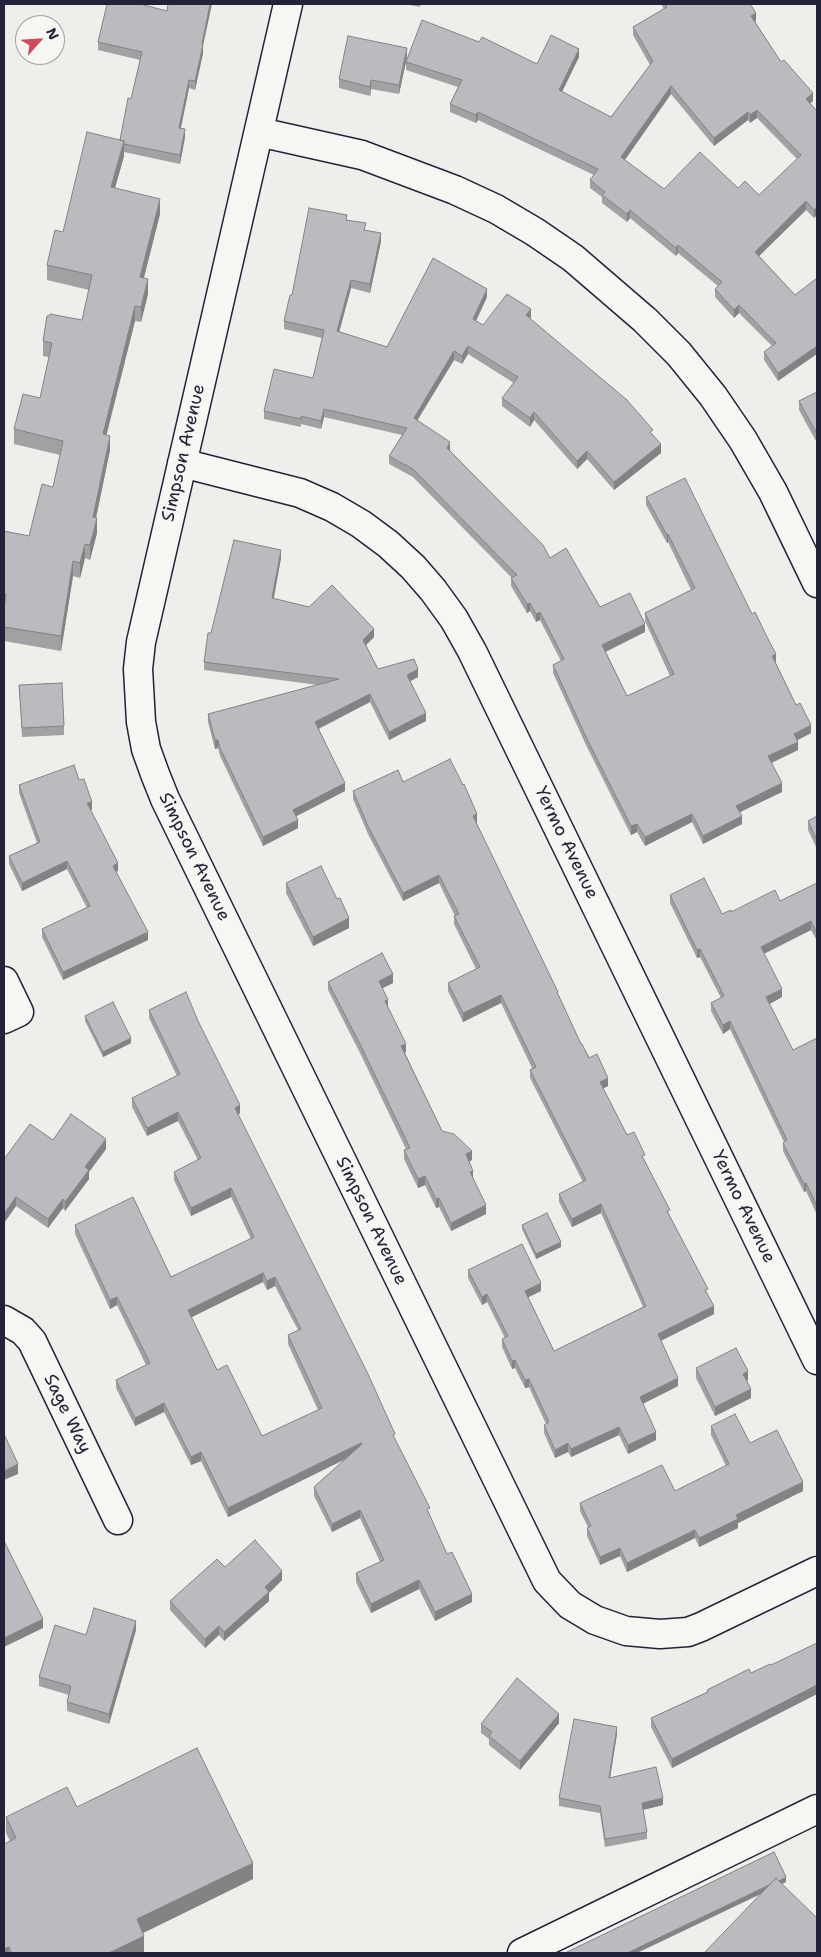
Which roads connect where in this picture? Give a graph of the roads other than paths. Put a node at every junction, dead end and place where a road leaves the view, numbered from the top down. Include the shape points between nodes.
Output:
1 (288, 4) edge
2 (259, 132) junction
3 (182, 463) junction
4 (817, 583) edge
5 (4, 981) edge
6 (4, 1019) edge
7 (4, 1320) edge
8 (817, 1360) edge
9 (118, 1520) dead end
10 (817, 1571) edge
11 (817, 1809) edge
12 (522, 1953) edge

1 - 2 street, Simpson Avenue
2 - 3 street, Simpson Avenue
2 - 4 street via 362,155 456,190 496,209 573,258 645,320 679,354 713,396 773,492
3 - 8 street, Yermo Avenue via 284,488 332,507 361,524 400,555 433,590 454,619 472,650
3 - 10 street, Simpson Avenue via 141,642 138,669 141,722 154,774 547,1581 570,1605 607,1626 667,1634 702,1627
5 - 6 street via 19,1012
7 - 9 street, Sage Way via 23,1331 32,1341
11 - 12 street

